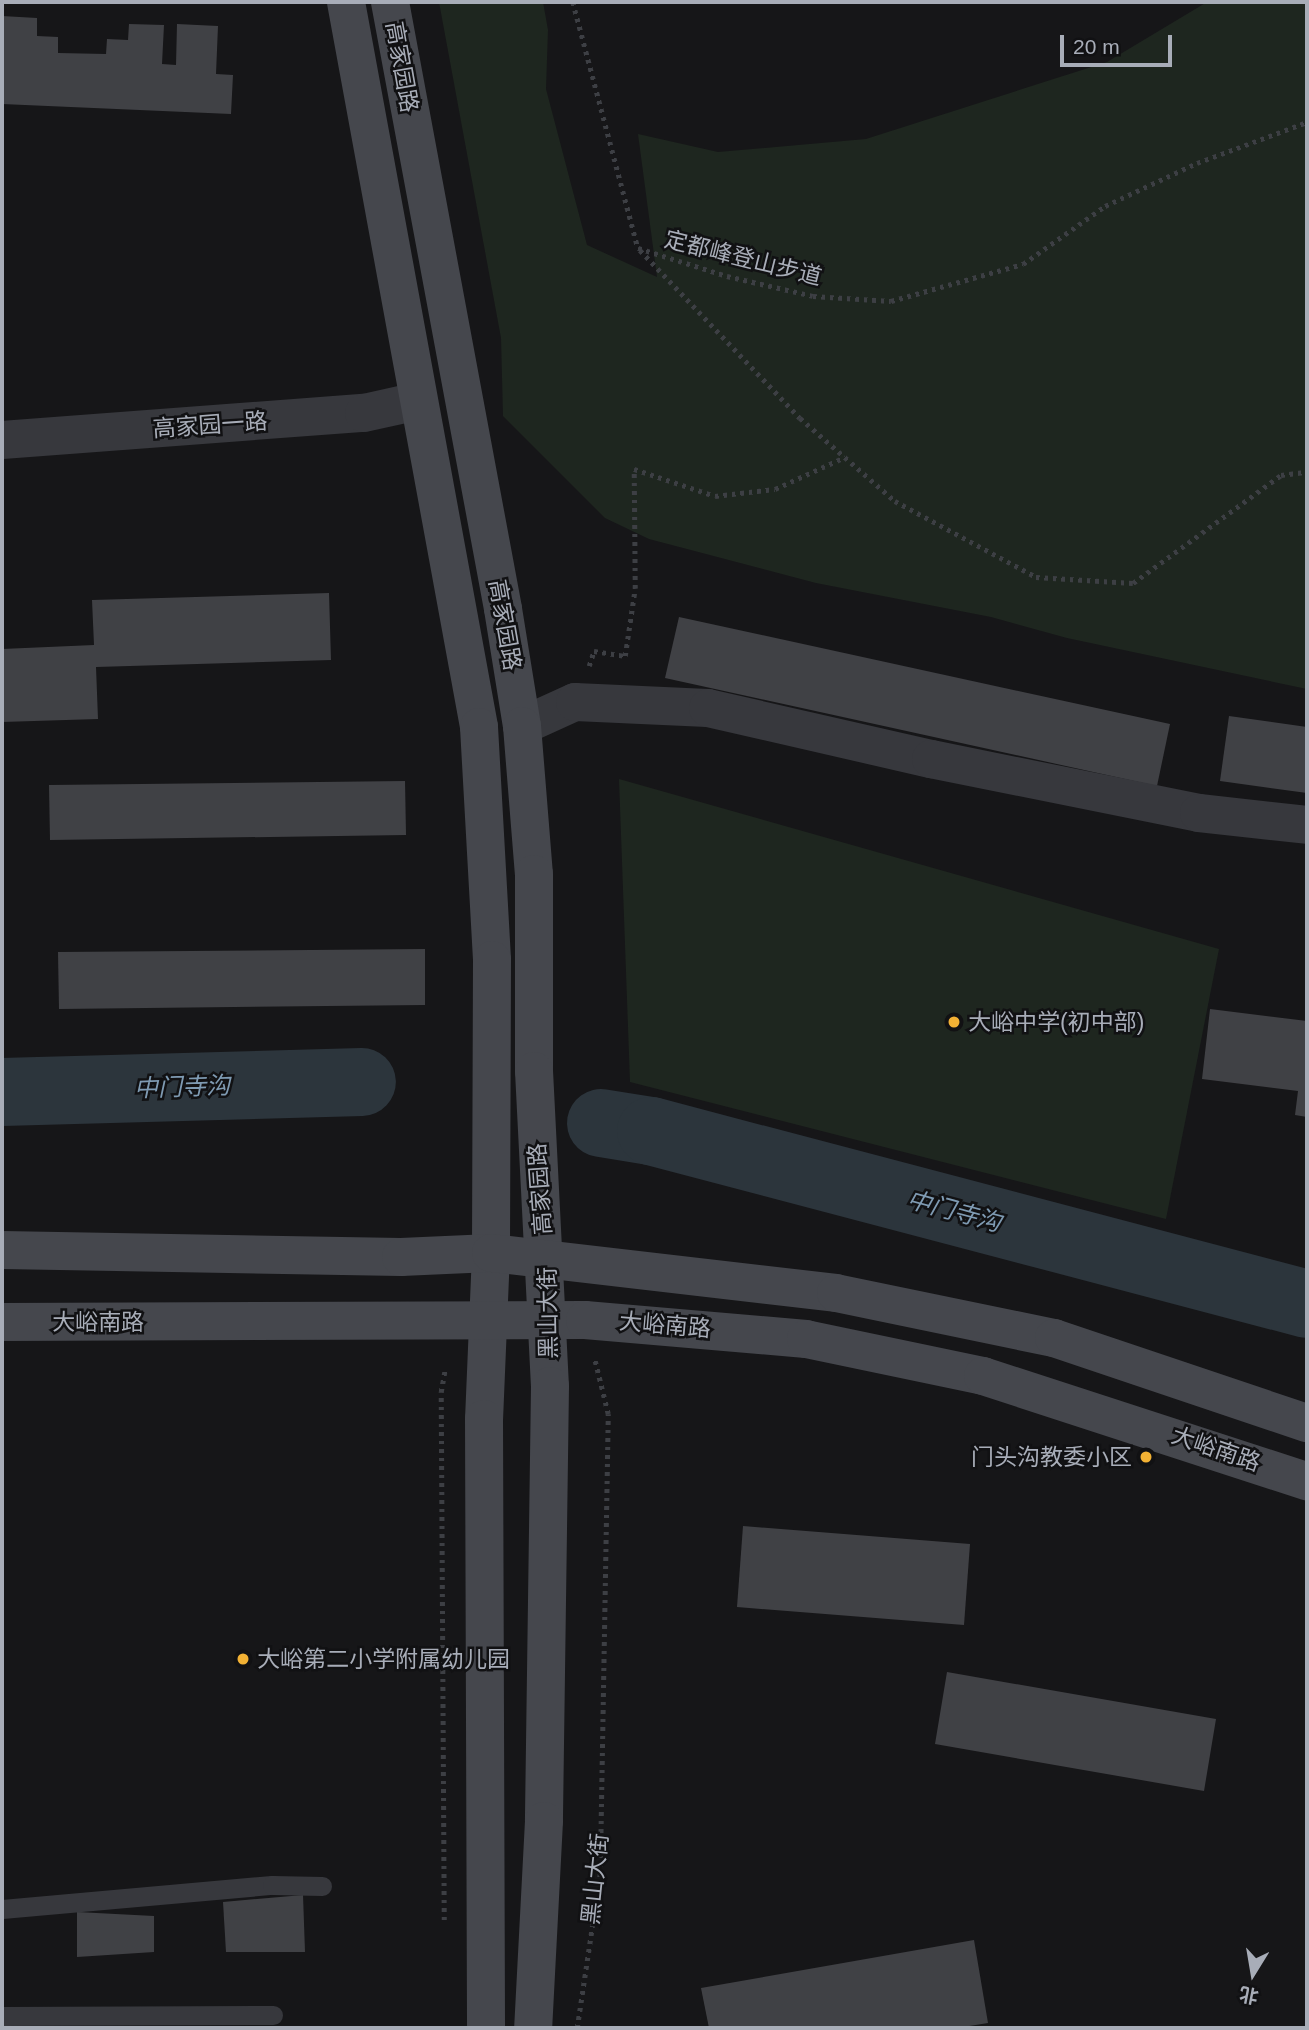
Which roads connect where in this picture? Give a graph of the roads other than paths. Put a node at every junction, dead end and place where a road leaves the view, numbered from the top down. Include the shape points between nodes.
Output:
1 (346, 2) edge
2 (390, 2) edge
3 (418, 401) junction
4 (2, 440) edge
5 (522, 726) junction
6 (1307, 825) edge
7 (2, 1250) edge
8 (492, 1253) junction
9 (546, 1255) junction
10 (489, 1318) junction
11 (545, 1320) junction
12 (2, 1322) edge
13 (1307, 1423) edge
14 (1307, 1481) edge
15 (322, 1886) dead end
16 (2, 1909) edge
17 (273, 2015) dead end
18 (2, 2016) edge
19 (486, 2028) edge
20 (533, 2028) edge

1 - 3 main road, 高家园路
2 - 5 main road, 高家园路
3 - 4 street, 高家园一路 via 364,413
3 - 8 main road, 高家园路 via 479,727 492,960
5 - 6 street via 575,702 708,708 930,759 1186,810
5 - 9 main road, 高家园路 via 534,874 539,1207
7 - 8 main road via 401,1257
8 - 9 main road
8 - 10 main road
9 - 11 main road, 黑山大街
9 - 13 main road via 836,1293 1054,1338
10 - 11 main road, 大峪南路
10 - 12 main road, 大峪南路
10 - 19 main road via 484,1419
11 - 14 main road, 大峪南路 via 806,1339 983,1376
11 - 20 main road, 黑山大街 via 550,1385 544,1821
15 - 16 lane via 272,1885
17 - 18 lane

